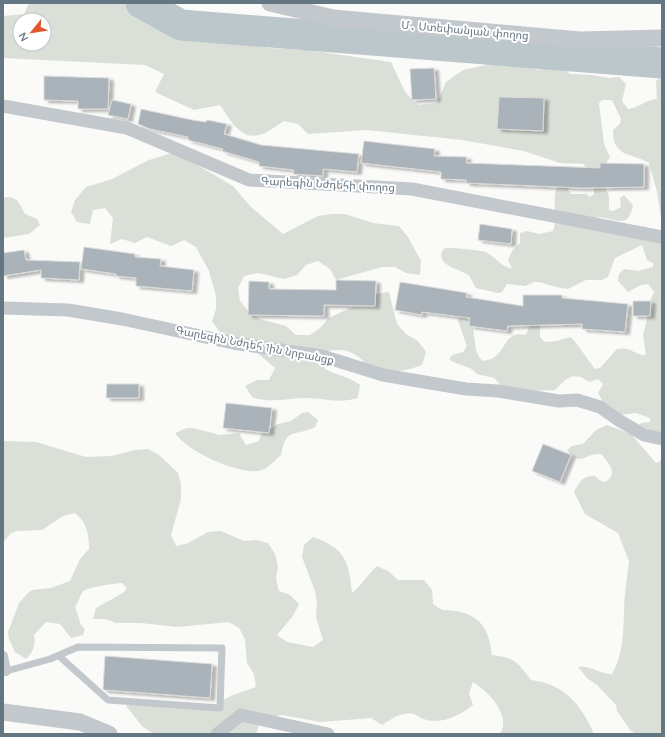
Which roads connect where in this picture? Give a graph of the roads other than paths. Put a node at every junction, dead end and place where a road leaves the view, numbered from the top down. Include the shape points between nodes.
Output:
1 (270, 3) edge
2 (662, 38) edge
3 (3, 106) edge
4 (662, 236) edge
5 (3, 308) edge
6 (662, 439) edge
7 (3, 656) edge
8 (59, 656) junction
9 (4, 672) edge
10 (3, 712) edge
11 (83, 728) edge
12 (109, 734) edge
13 (217, 734) edge
14 (328, 734) edge

1 - 2 street, Մ․ Ստեփանյան փողոց via 333,18 580,40
3 - 4 street, Գարեգին Նժդեհի փողոց via 127,128 249,180 412,189
5 - 6 street, Գարեգին Նժդեհ 1ին նրբանցք via 68,310 233,343 322,356 383,375 559,401 577,400 600,407 644,434
7 - 9 street
8 - 8 lane via 78,647 91,646 222,648 220,708 108,700
8 - 9 lane
10 - 11 street
11 - 12 street
13 - 14 street via 240,715

